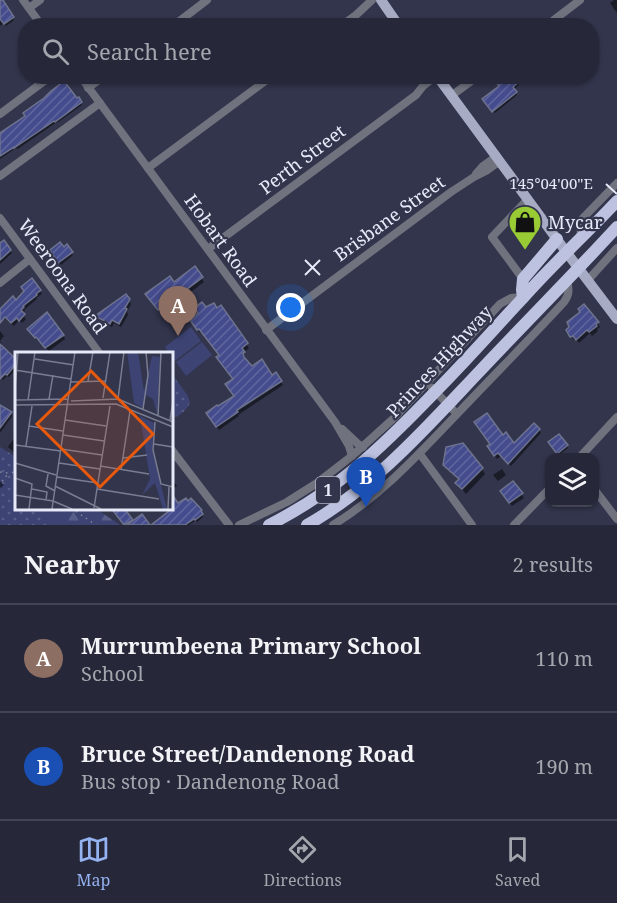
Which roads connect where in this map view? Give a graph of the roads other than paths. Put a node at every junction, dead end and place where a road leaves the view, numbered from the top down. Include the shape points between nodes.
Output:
1 (23, 0) edge
2 (40, 0) edge
3 (207, 0) edge
4 (372, 0) edge
5 (381, 0) edge
6 (580, 0) edge
7 (29, 8) junction
8 (356, 15) junction
9 (36, 18) edge
10 (183, 18) edge
11 (352, 18) edge
12 (393, 18) edge
13 (556, 18) edge
14 (40, 84) edge
15 (85, 84) edge
16 (93, 84) edge
17 (261, 84) edge
18 (432, 84) edge
19 (442, 84) edge
20 (467, 84) edge
21 (88, 88) junction
22 (451, 96) junction
23 (100, 103) junction
24 (0, 114) edge
25 (498, 159) junction
26 (148, 168) junction
27 (0, 176) edge
28 (617, 183) edge
29 (528, 199) junction
30 (617, 201) edge
31 (0, 218) edge
32 (617, 227) edge
33 (557, 239) junction
34 (580, 240) junction
35 (617, 248) edge
36 (208, 249) junction
37 (567, 253) junction
38 (30, 259) junction
39 (579, 268) junction
40 (523, 279) junction
41 (588, 280) junction
42 (0, 283) edge
43 (524, 297) junction
44 (617, 318) edge
45 (266, 330) junction
46 (99, 352) edge
47 (426, 382) junction
48 (436, 392) junction
49 (453, 409) junction
50 (617, 417) edge
51 (335, 422) junction
52 (363, 447) junction
53 (172, 450) edge
54 (584, 453) edge
55 (420, 454) junction
56 (352, 456) junction
57 (545, 492) edge
58 (599, 496) edge
59 (617, 519) edge
60 (347, 521) edge
61 (228, 525) edge
62 (239, 525) edge
63 (269, 525) edge
64 (307, 525) edge
65 (333, 525) edge
66 (472, 525) edge
67 (514, 525) edge

1 - 7 street
2 - 7 street
3 - 10 street
4 - 8 street
5 - 8 street
5 - 12 main road
6 - 13 street
7 - 9 street
8 - 11 street
14 - 24 street
15 - 21 street, Hobart Road
16 - 21 street
17 - 26 street
18 - 36 street, Perth Street
19 - 22 main road
20 - 22 street
21 - 23 street, Hobart Road
22 - 25 main road
23 - 26 street, Hobart Road
23 - 27 street
25 - 29 main road
25 - 45 street, Brisbane Street via 483,166 474,177
26 - 36 street, Hobart Road
28 - 34 street via 582,219
29 - 33 main road
29 - 40 street via 492,237
30 - 34 highway, Princes Highway / 1
31 - 38 street, Weeroona Road
32 - 39 highway, Princes Highway / 1
33 - 37 main road
33 - 40 highway
34 - 37 highway, Princes Highway / 1
35 - 41 street
36 - 45 street, Hobart Road
37 - 39 main road
37 - 43 highway, Princes Highway / 1
38 - 42 street
38 - 46 street, Weeroona Road
39 - 41 main road
39 - 49 highway, Princes Highway / 1
40 - 43 highway
41 - 44 main road
43 - 47 street via 500,304
43 - 48 highway, Princes Highway / 1
45 - 51 street, Hobart Road
47 - 48 street
47 - 52 street
48 - 49 street
48 - 63 highway, Princes Highway / 1 via 350,475
49 - 55 street
49 - 64 highway, Princes Highway / 1 via 374,478
50 - 54 street
51 - 52 street, Hobart Road
51 - 56 street, Hobart Road
52 - 56 street
53 - 61 street
55 - 60 street
55 - 66 street
56 - 62 street via 287,502
57 - 67 street
58 - 59 street
60 - 65 street

